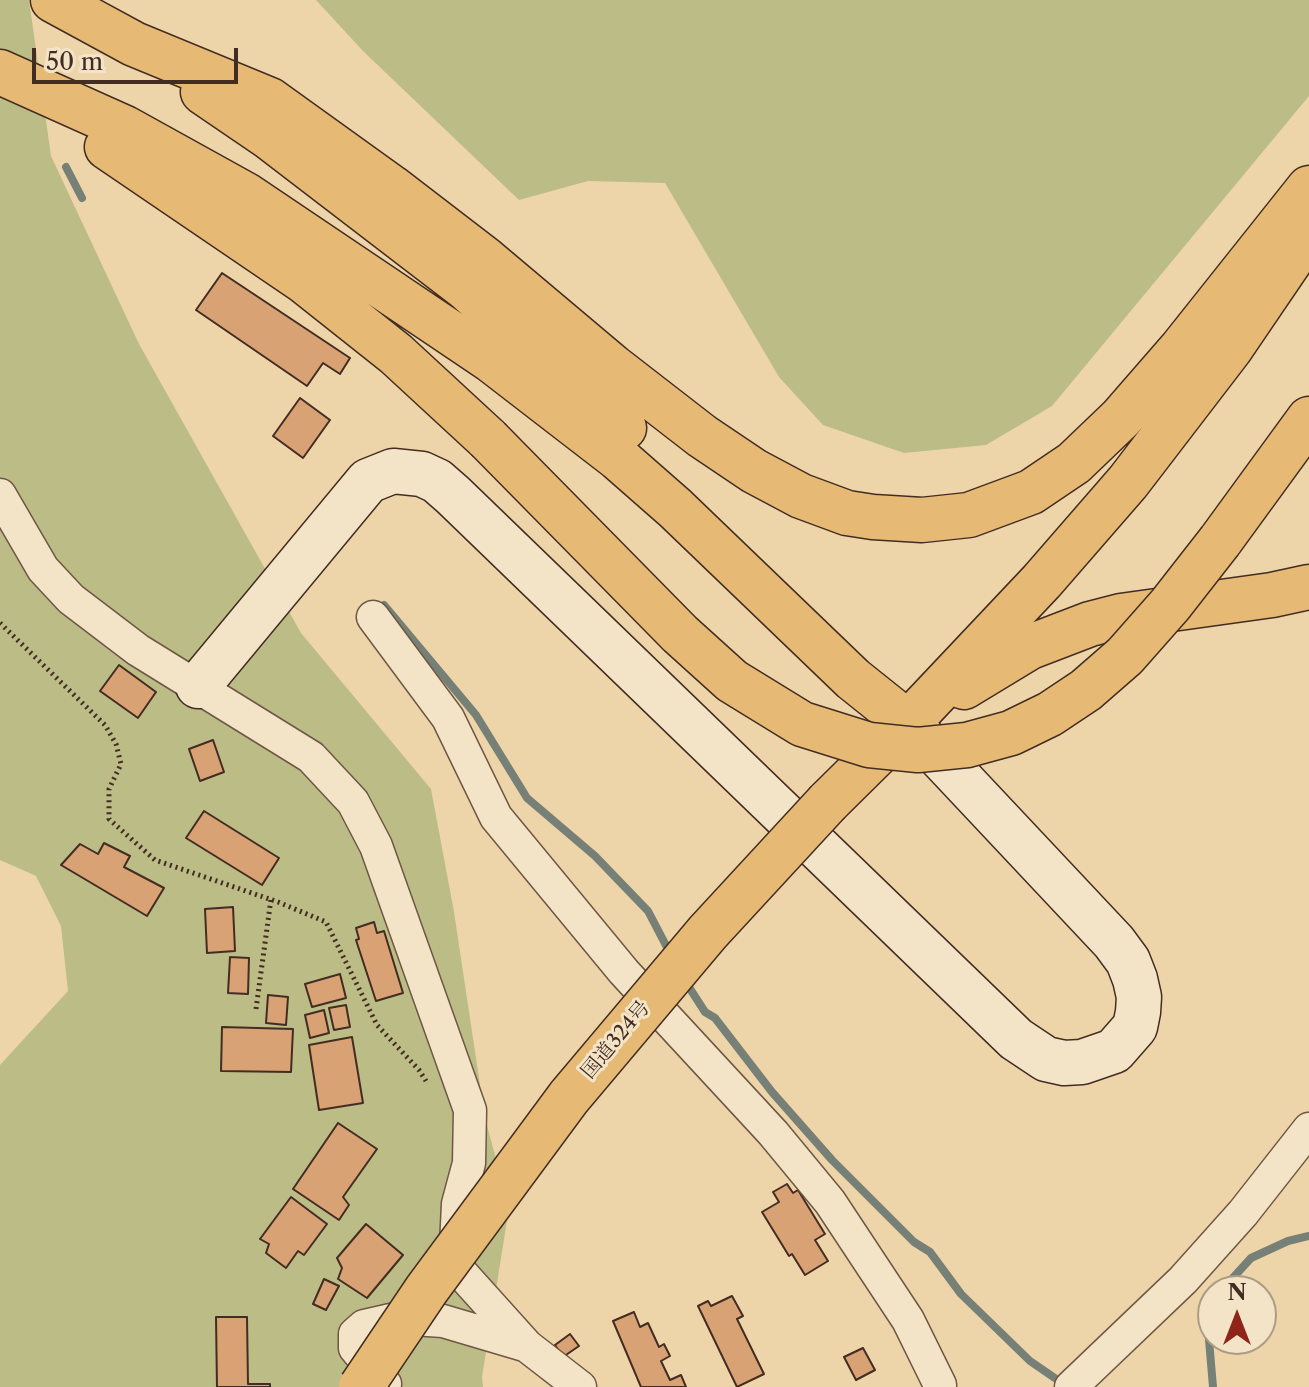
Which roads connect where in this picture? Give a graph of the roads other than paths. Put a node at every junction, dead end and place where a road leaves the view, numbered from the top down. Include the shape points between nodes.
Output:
1 (53, 0) edge
2 (0, 72) edge
3 (0, 81) edge
4 (1309, 188) edge
5 (381, 201) junction
6 (1309, 233) edge
7 (1309, 419) edge
8 (0, 495) edge
9 (1309, 587) edge
10 (373, 617) dead end
11 (842, 668) junction
12 (198, 686) junction
13 (908, 723) junction
14 (835, 795) junction
15 (1309, 1129) edge
16 (527, 1346) junction
17 (1079, 1380) edge
18 (938, 1386) edge
19 (361, 1387) edge
20 (387, 1387) edge
21 (580, 1387) edge

1 - 5 highway via 134,44 269,137
2 - 11 highway via 113,122 246,195 491,360 675,508
3 - 7 highway, bridge via 143,170 304,281 396,354 732,681 802,724 869,745 918,750 967,745 1011,733 1086,690 1170,605
4 - 5 highway via 1181,349 1074,463 1031,492 989,509 947,519 897,520 823,505 743,464 613,367 486,260
5 - 13 highway via 466,288 602,406 870,668
6 - 13 highway via 1230,349 1128,482
8 - 12 street via 43,569 71,599 138,650
9 - 13 highway via 1121,616 1061,633 998,665
10 - 18 street via 448,718 496,817 624,972 830,1202 908,1320
11 - 13 highway
11 - 14 highway via 860,719 858,751
12 - 13 street via 368,481 393,471 422,474 464,506 1016,1039 1046,1059 1064,1063 1114,1051 1135,1027 1138,1012 1128,961
12 - 16 street via 311,757 353,802 376,846 470,1110 469,1163 458,1204 455,1266
13 - 14 highway, 国道324号
14 - 19 highway, 国道324号, bridge via 708,932 569,1097
15 - 17 street via 1183,1280
16 - 20 street via 443,1321 399,1318 364,1326 355,1334 355,1348
16 - 21 street

